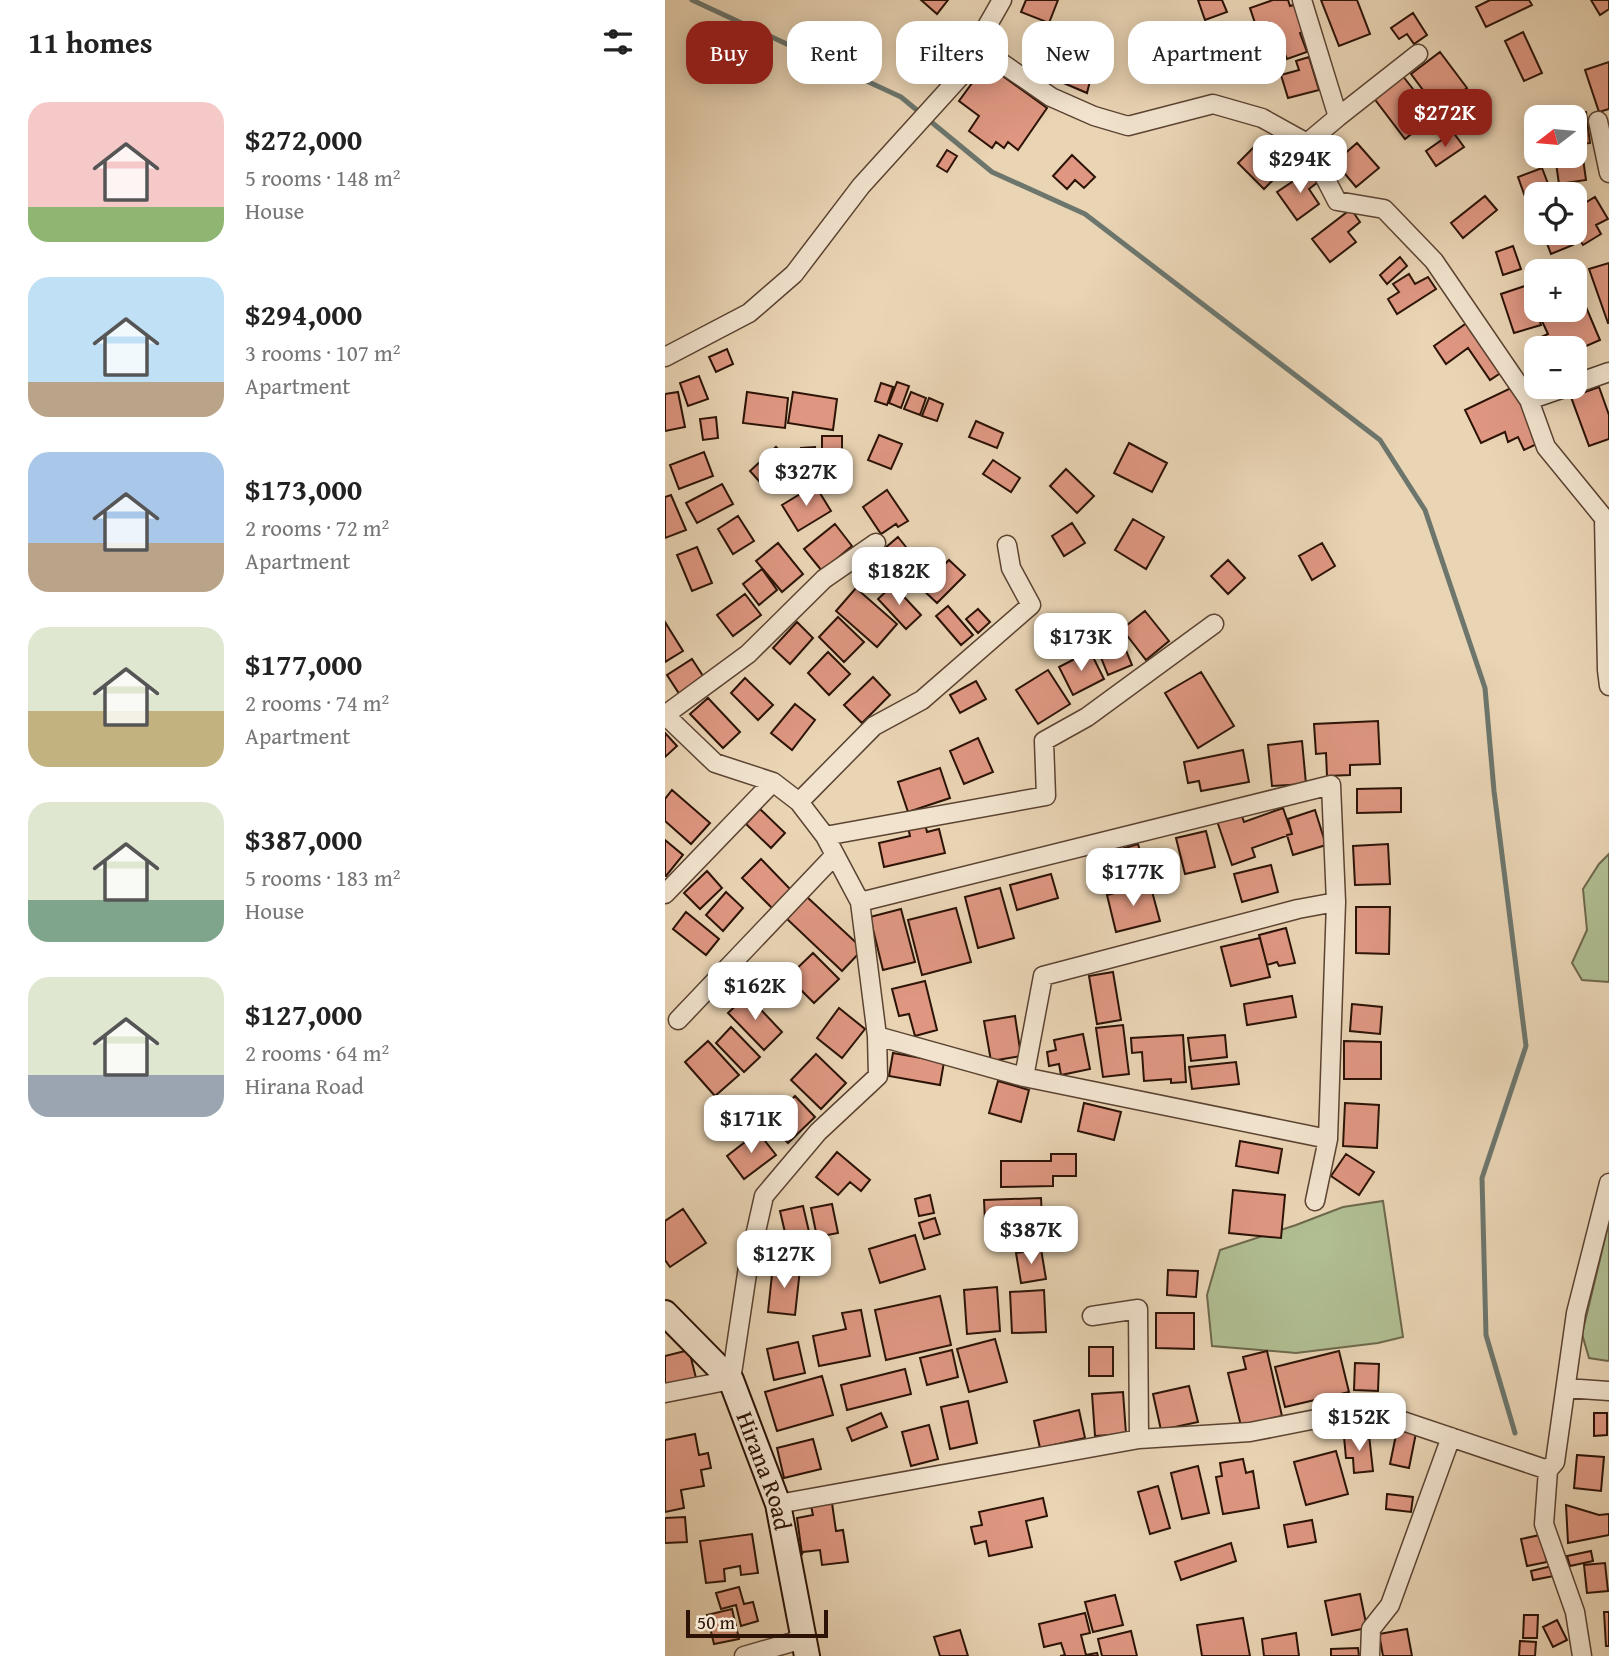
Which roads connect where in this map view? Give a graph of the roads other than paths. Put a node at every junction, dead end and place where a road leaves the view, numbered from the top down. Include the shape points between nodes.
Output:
1 (1002, 0) edge
2 (1302, 0) edge
3 (990, 21) edge
4 (1418, 54) dead end
5 (1008, 68) edge
6 (953, 84) edge
7 (1338, 117) junction
8 (1598, 121) dead end
9 (1307, 143) junction
10 (1609, 173) edge
11 (665, 357) edge
12 (1609, 372) edge
13 (1587, 380) edge
14 (1532, 399) edge
15 (1529, 400) junction
16 (876, 543) dead end
17 (1006, 545) dead end
18 (1214, 624) dead end
19 (1609, 686) edge
20 (665, 715) edge
21 (773, 782) junction
22 (799, 802) junction
23 (825, 836) junction
24 (835, 855) junction
25 (666, 894) edge
26 (860, 902) junction
27 (1336, 902) junction
28 (678, 1020) dead end
29 (877, 1036) junction
30 (1024, 1077) junction
31 (1328, 1139) junction
32 (1609, 1184) edge
33 (1315, 1201) dead end
34 (1603, 1228) edge
35 (665, 1313) edge
36 (1092, 1316) dead end
37 (731, 1380) junction
38 (1566, 1388) junction
39 (1609, 1391) edge
40 (665, 1393) edge
41 (1451, 1437) junction
42 (1139, 1439) junction
43 (1548, 1470) junction
44 (778, 1504) junction
45 (805, 1647) edge
46 (744, 1656) edge
47 (1370, 1656) edge
48 (1582, 1656) edge

1 - 3 street
2 - 7 street
4 - 7 street
5 - 9 street via 1051,97 1128,126 1213,104 1262,118
6 - 11 street via 861,186 794,274 750,313
7 - 9 street
8 - 10 street
9 - 15 street via 1337,201 1384,209 1434,261
12 - 13 street
14 - 15 street
15 - 19 street via 1546,447 1604,518
16 - 20 street via 824,579 747,654
17 - 22 street via 1011,568 1031,606 922,700 874,726
18 - 23 street via 1087,717 1044,741 1046,796
20 - 21 street via 715,762
21 - 22 street
21 - 25 street
22 - 23 street
23 - 24 street
24 - 26 street
24 - 28 street
26 - 27 street via 1331,785
26 - 29 street
27 - 30 street via 1043,976
27 - 31 street
29 - 30 street
29 - 37 street via 878,1076 818,1132 764,1196
30 - 31 street
31 - 33 street
32 - 34 street
34 - 38 street via 1576,1313
35 - 37 street, Hirana Road
36 - 42 street via 1138,1309
37 - 40 street
37 - 44 street, Hirana Road
38 - 39 street
38 - 43 street via 1555,1462
41 - 42 street via 1367,1409 1249,1432
41 - 43 street
41 - 47 street via 1390,1605 1371,1629
42 - 44 street
43 - 48 street via 1544,1524 1575,1612
44 - 45 street, Hirana Road
45 - 46 street

